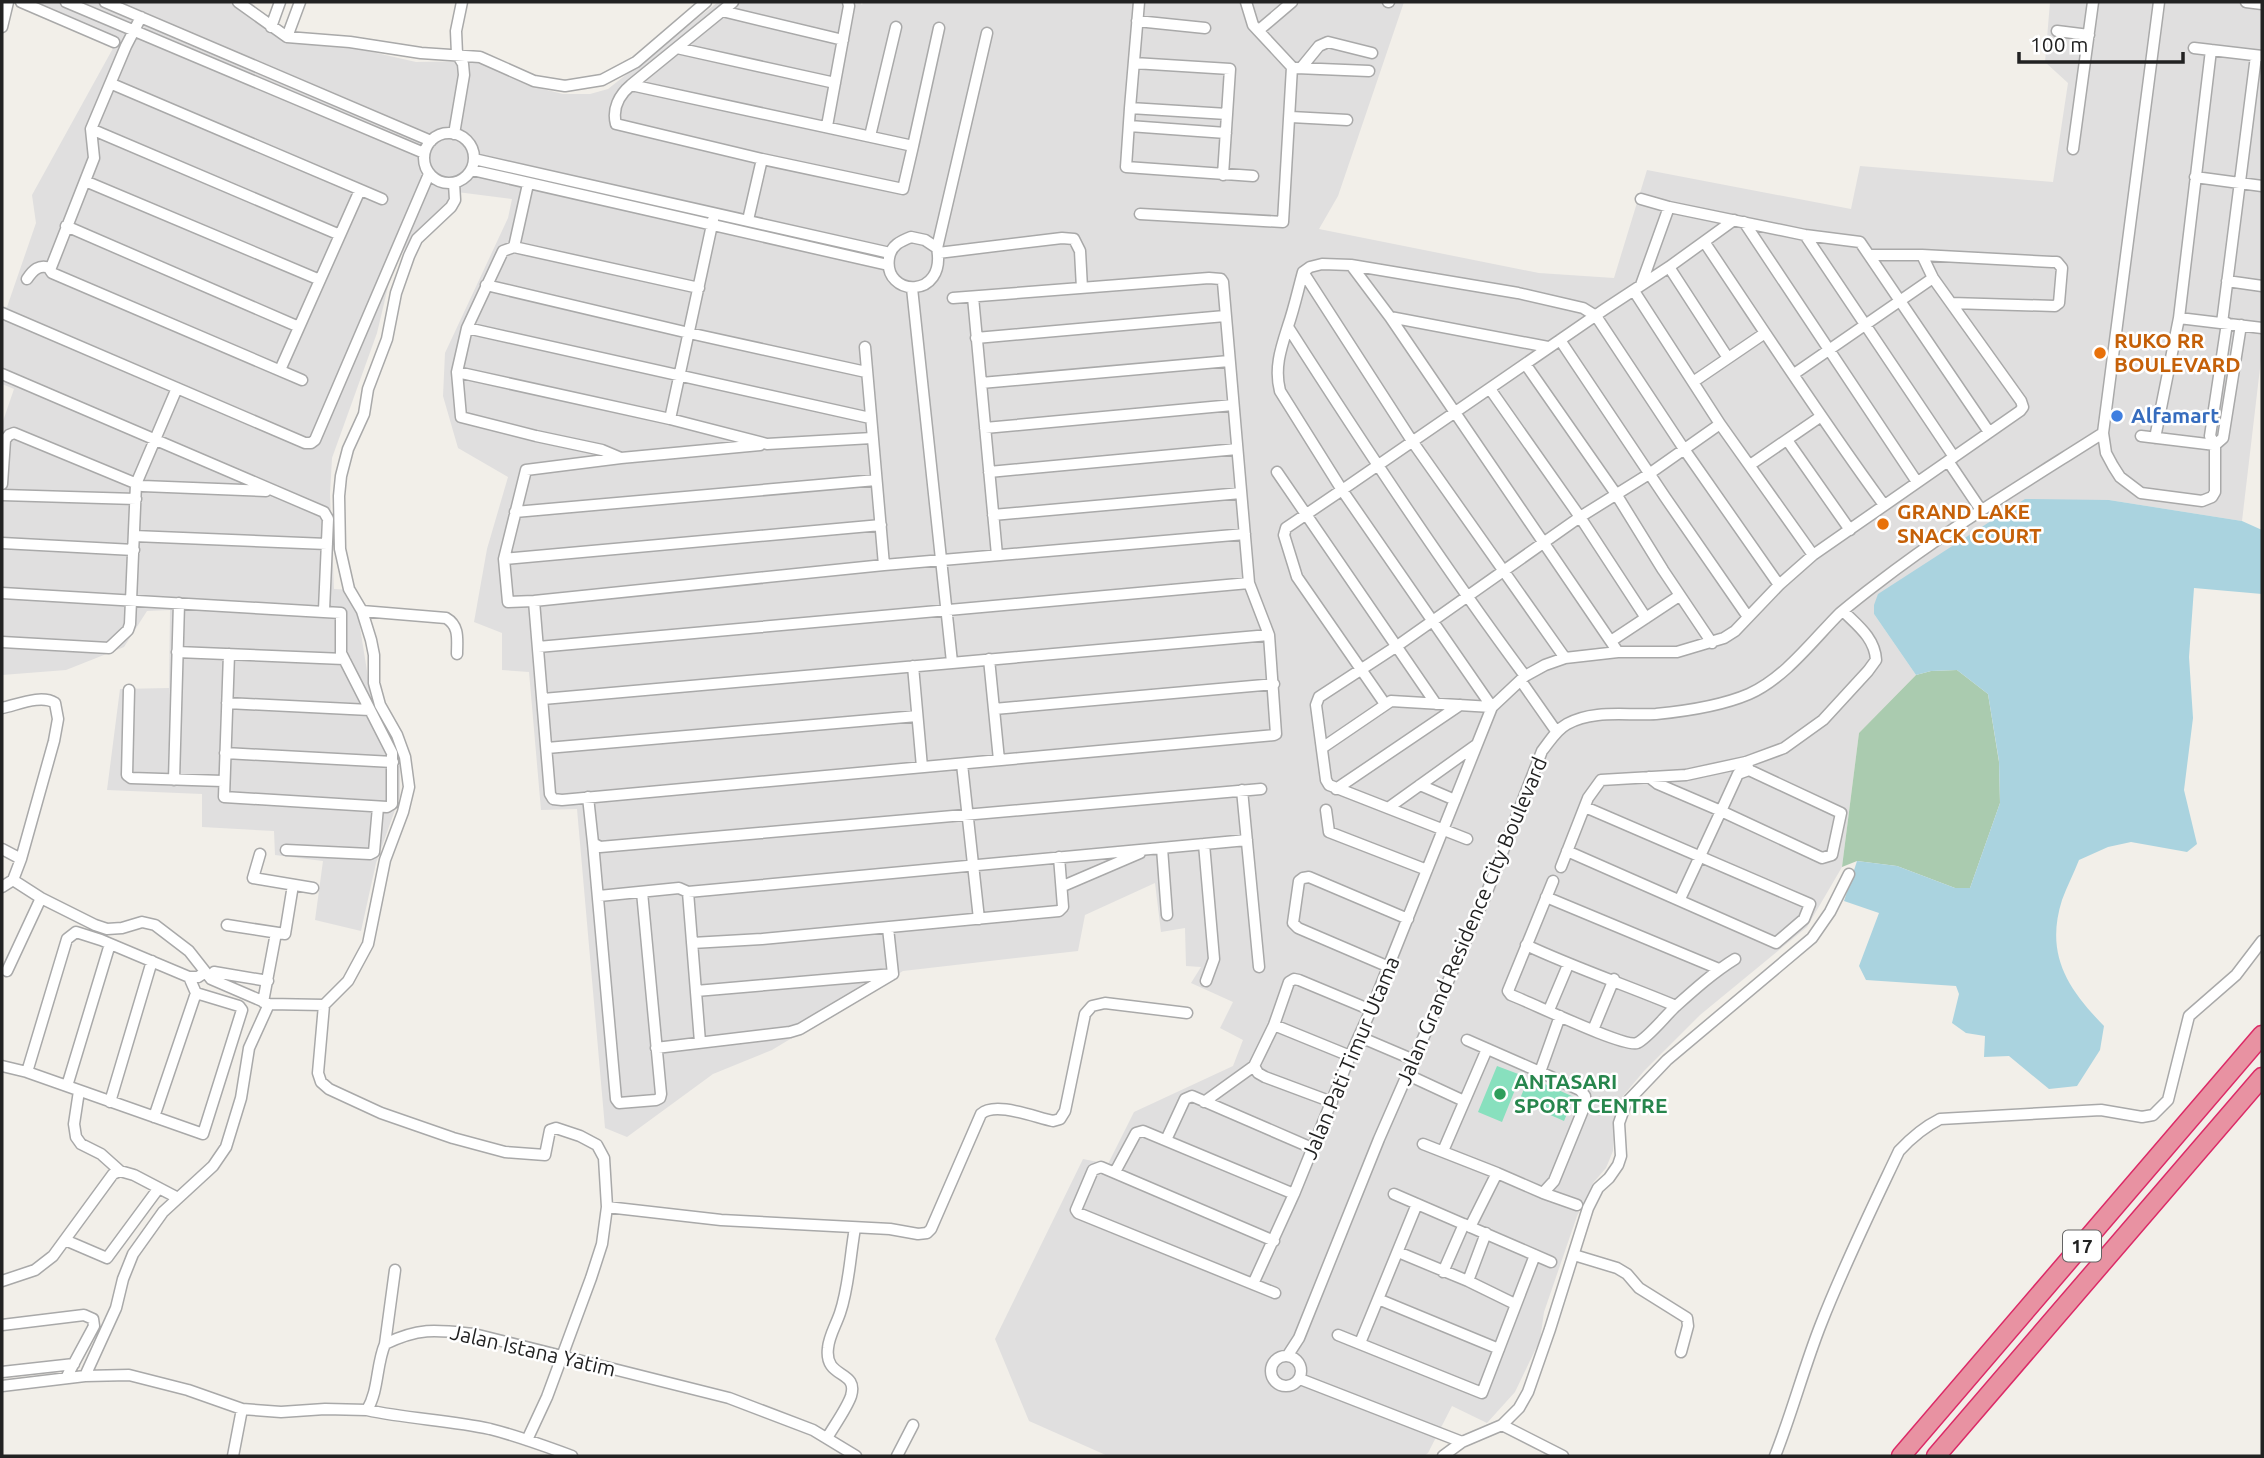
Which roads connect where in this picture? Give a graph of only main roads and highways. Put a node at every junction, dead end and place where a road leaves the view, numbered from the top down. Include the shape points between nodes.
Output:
1 (2262, 1035) edge
2 (2262, 1077) edge
3 (1900, 1456) edge
4 (1936, 1456) edge

1 - 3 highway, 17
2 - 4 highway, 17

